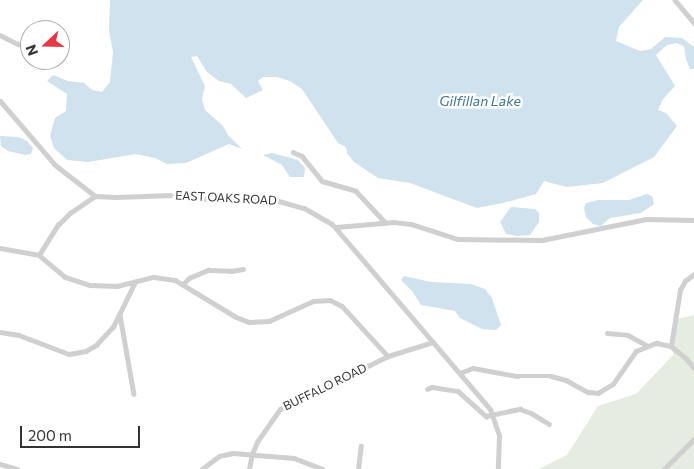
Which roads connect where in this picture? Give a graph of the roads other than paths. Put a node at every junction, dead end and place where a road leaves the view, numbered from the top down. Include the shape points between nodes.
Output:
1 (675, 0) edge
2 (694, 23) edge
3 (0, 34) edge
4 (20, 44) edge
5 (0, 101) edge
6 (293, 152) dead end
7 (96, 196) junction
8 (694, 220) edge
9 (385, 222) junction
10 (336, 227) junction
11 (0, 248) edge
12 (39, 255) junction
13 (243, 269) dead end
14 (694, 274) edge
15 (135, 282) junction
16 (183, 284) junction
17 (120, 316) junction
18 (0, 332) edge
19 (607, 333) dead end
20 (433, 342) junction
21 (646, 345) junction
22 (671, 346) junction
23 (388, 356) junction
24 (694, 368) edge
25 (460, 373) junction
26 (427, 390) dead end
27 (134, 394) dead end
28 (493, 414) junction
29 (548, 424) dead end
30 (694, 439) edge
31 (361, 446) dead end
32 (252, 454) junction
33 (0, 464) edge
34 (17, 469) edge
35 (202, 469) edge
36 (249, 469) edge
37 (322, 469) edge
38 (358, 469) edge
39 (498, 469) edge
40 (664, 469) edge

1 - 2 street
3 - 4 street
5 - 7 street via 55,165
6 - 9 street via 302,156 322,181 356,191
7 - 10 street, EAST OAKS ROAD via 173,195 217,200 268,198 304,208
7 - 12 street via 58,224
8 - 9 street via 641,220 542,240 466,240 411,224
9 - 10 street
10 - 20 street, EAST OAKS ROAD
11 - 12 street
12 - 15 street via 58,272 81,283 108,287
13 - 16 street via 208,270
14 - 22 street via 680,290
15 - 16 street via 161,277
15 - 17 street
16 - 23 street via 249,322 269,320 313,301 325,299 335,302
17 - 18 street via 96,345 80,353 63,352 19,335
17 - 27 street
19 - 21 street via 628,335
20 - 23 street, BUFFALO ROAD
20 - 25 street, EAST OAKS ROAD
21 - 22 street
21 - 25 street via 631,356 610,386 598,393 551,376 517,376 472,368
22 - 24 street
23 - 32 street, BUFFALO ROAD via 280,409
25 - 28 street, EAST OAKS ROAD
26 - 28 street via 432,387 453,389 486,416
28 - 29 street via 520,409
28 - 39 street, EAST OAKS ROAD via 499,435
30 - 40 street
31 - 38 street
32 - 35 street via 225,454
32 - 36 street, BUFFALO ROAD
32 - 37 street via 294,458
33 - 34 street

